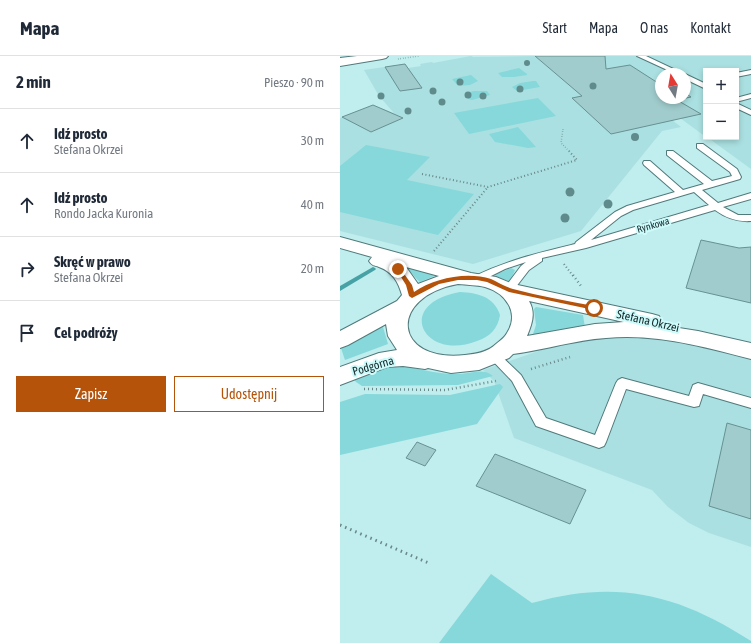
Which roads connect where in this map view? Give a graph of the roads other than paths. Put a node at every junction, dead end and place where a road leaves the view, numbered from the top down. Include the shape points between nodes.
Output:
1 (382, 56) edge
2 (640, 56) edge
3 (340, 62) edge
4 (668, 68) edge
5 (751, 72) edge
6 (739, 75) edge
7 (691, 79) edge
8 (703, 85) edge
9 (751, 96) edge
10 (739, 99) edge
11 (739, 106) edge
12 (751, 113) edge
13 (700, 146) dead end
14 (670, 153) dead end
15 (647, 163) dead end
16 (711, 185) junction
17 (695, 189) junction
18 (681, 193) junction
19 (751, 196) edge
20 (718, 207) junction
21 (751, 218) edge
22 (340, 242) edge
23 (576, 247) junction
24 (340, 252) edge
25 (553, 252) junction
26 (473, 278) junction
27 (509, 290) junction
28 (408, 301) junction
29 (340, 340) edge
30 (744, 349) edge
31 (501, 351) junction
32 (430, 361) junction
33 (340, 376) edge
34 (751, 403) edge

1 - 3 street
2 - 4 lane
5 - 6 lane
7 - 8 lane
9 - 10 lane
11 - 12 lane
13 - 16 lane via 737,174 734,179
14 - 16 lane
15 - 18 lane
16 - 17 lane
17 - 18 lane
17 - 20 lane
18 - 23 lane via 618,214
19 - 20 lane, Rynkowa
20 - 21 lane via 731,216
20 - 23 lane, Rynkowa
22 - 26 street
23 - 25 lane, Rynkowa
24 - 28 street via 384,262 398,269 409,285
25 - 26 lane, Rynkowa
25 - 27 lane, Rynkowa via 524,268
26 - 27 street
26 - 28 street via 438,283 424,288
27 - 30 street, Stefana Okrzei via 675,326
27 - 31 street via 520,302 524,317 520,332
28 - 29 street
28 - 32 street via 399,313 397,328 401,342 413,353
30 - 31 street, Stefana Okrzei via 675,335 624,330 588,333
31 - 32 street via 479,362 440,364
31 - 34 lane via 541,422 599,442 622,383 694,402 698,388
32 - 33 street, Podgórna via 403,358 384,360

